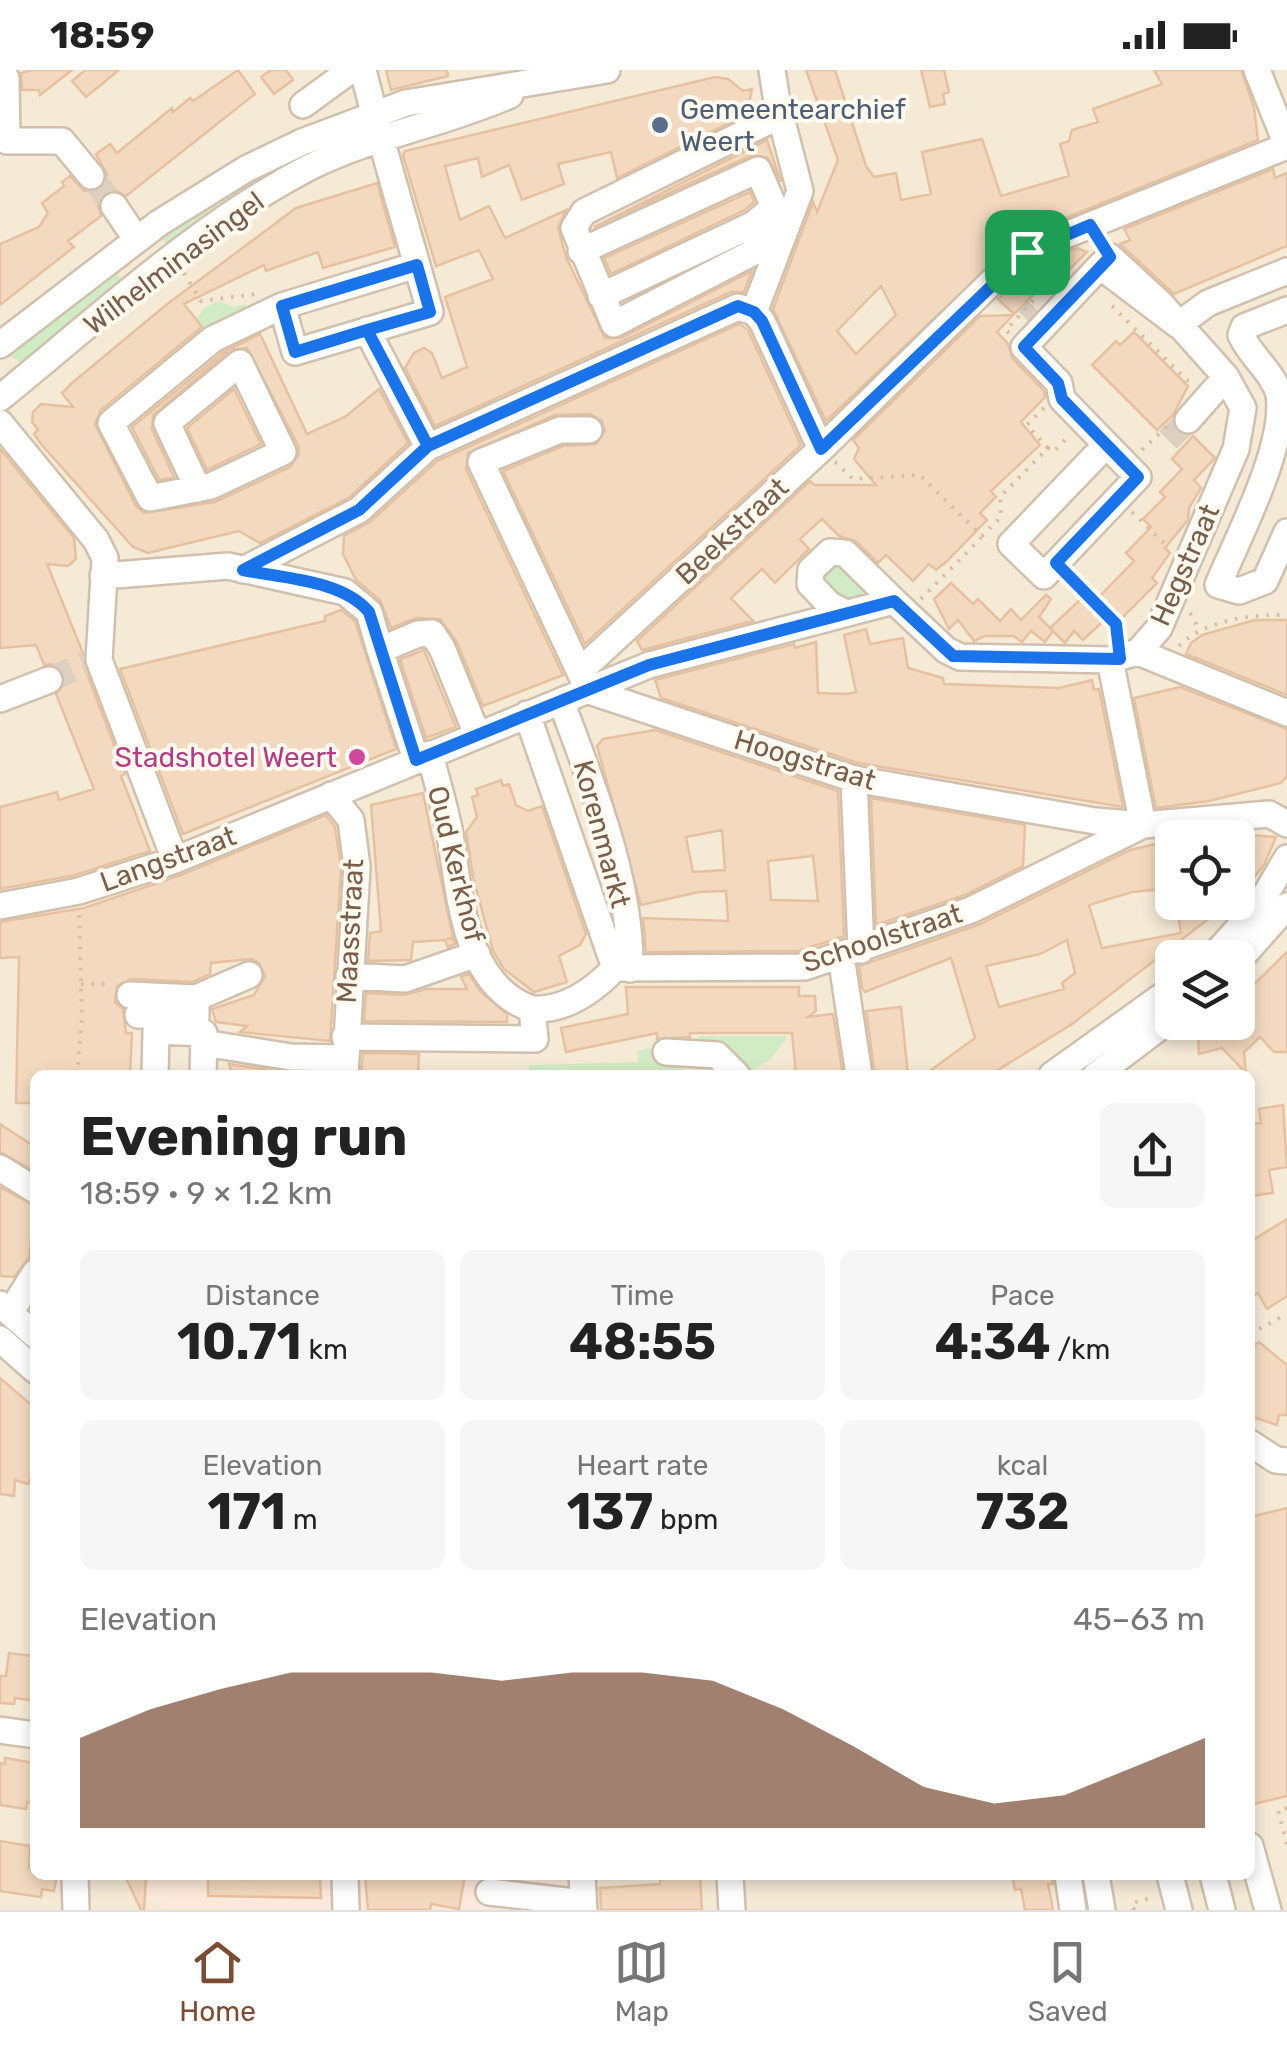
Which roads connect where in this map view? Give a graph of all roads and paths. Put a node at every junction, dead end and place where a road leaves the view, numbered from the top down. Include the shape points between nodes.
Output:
1 (351, 70) edge
2 (363, 70) edge
3 (607, 70) edge
4 (772, 70) edge
5 (1257, 70) edge
6 (6, 75) edge
7 (778, 102) junction
8 (303, 105) dead end
9 (1282, 109) edge
10 (378, 127) junction
11 (1287, 145) edge
12 (90, 176) tunnel mouth
13 (114, 206) tunnel mouth
14 (1090, 225) junction
15 (137, 240) junction
16 (581, 251) junction
17 (1027, 252) junction
18 (174, 258) junction
19 (1105, 262) junction
20 (417, 265) junction
21 (1287, 271) edge
22 (282, 306) junction
23 (1112, 306) dead end
24 (1037, 310) tunnel mouth
25 (1287, 310) edge
26 (754, 312) junction
27 (1178, 325) junction
28 (367, 330) junction
29 (0, 344) edge
30 (1024, 347) junction
31 (1171, 352) dead end
32 (1165, 358) junction
33 (1226, 377) junction
34 (0, 398) edge
35 (1062, 399) junction
36 (1187, 411) junction
37 (1084, 422) junction
38 (0, 423) edge
39 (589, 430) dead end
40 (475, 442) junction
41 (1106, 445) junction
42 (428, 446) junction
43 (1048, 448) junction
44 (821, 449) junction
45 (1281, 452) edge
46 (1127, 466) junction
47 (198, 489) junction
48 (1118, 498) junction
49 (1287, 532) edge
50 (982, 536) junction
51 (1012, 544) junction
52 (1056, 563) junction
53 (1186, 565) junction
54 (243, 570) junction
55 (103, 576) junction
56 (922, 598) dead end
57 (894, 601) junction
58 (844, 612) junction
59 (1287, 615) edge
60 (1195, 621) dead end
61 (1200, 631) junction
62 (380, 650) junction
63 (1176, 651) dead end
64 (1123, 657) junction
65 (49, 680) tunnel mouth
66 (584, 681) junction
67 (0, 699) edge
68 (561, 701) junction
69 (1287, 713) edge
70 (527, 714) junction
71 (478, 734) junction
72 (423, 757) junction
73 (854, 779) junction
74 (331, 795) junction
75 (1287, 824) edge
76 (1143, 825) junction
77 (1287, 858) edge
78 (175, 860) junction
79 (78, 891) junction
80 (0, 906) edge
81 (1287, 906) edge
82 (1228, 940) edge
83 (1255, 942) edge
84 (851, 953) junction
85 (478, 954) junction
86 (623, 968) junction
87 (249, 976) dead end
88 (349, 976) junction
89 (1155, 1001) edge
90 (134, 1005) dead end
91 (532, 1009) junction
92 (198, 1022) junction
93 (1155, 1031) edge
94 (666, 1052) dead end
95 (345, 1057) edge
96 (77, 1070) edge
97 (154, 1070) edge
98 (203, 1070) edge
99 (732, 1070) edge
100 (860, 1070) edge
101 (1059, 1070) edge
102 (1103, 1070) edge
103 (0, 1168) edge
104 (30, 1187) edge
105 (30, 1279) edge
106 (5, 1309) edge
107 (1287, 1314) edge
108 (30, 1331) edge
109 (1255, 1331) edge
110 (0, 1339) edge
111 (30, 1366) edge
112 (1255, 1445) edge
113 (1287, 1461) edge
114 (0, 1730) edge
115 (30, 1734) edge
116 (1287, 1808) edge
117 (1287, 1845) edge
118 (1255, 1864) edge
119 (76, 1880) edge
120 (345, 1880) edge
121 (582, 1880) edge
122 (730, 1880) edge
123 (1069, 1880) edge
124 (1097, 1880) edge
125 (1171, 1880) edge
126 (1214, 1880) edge
127 (1243, 1880) edge
128 (489, 1892) dead end
129 (583, 1906) edge
130 (76, 1910) edge
131 (346, 1910) edge
132 (732, 1910) edge
133 (1072, 1910) edge
134 (1102, 1910) edge
135 (1179, 1910) edge
136 (1222, 1910) edge
137 (1252, 1910) edge
138 (1268, 1910) edge

1 - 8 street
2 - 10 street
3 - 10 street, Wilhelminasingel via 529,86 488,105
4 - 7 street
5 - 9 street, Beekstraat
6 - 12 street via 7,140 62,142
7 - 16 street via 771,120 584,212 574,228
7 - 26 street via 800,190
9 - 11 street, Beekstraat
10 - 15 street, Wilhelminasingel via 246,168
10 - 18 street, Wilhelminasingel via 268,190
10 - 20 street
11 - 14 street, Beekstraat
13 - 15 street
14 - 17 street, Beekstraat
14 - 19 street
15 - 29 street, Wilhelminasingel
16 - 16 street via 758,170 774,208 754,252 614,324
17 - 30 path via 1049,283 1006,330
17 - 44 street, Beekstraat
18 - 22 path via 201,301 252,292
18 - 34 street, Wilhelminasingel
19 - 24 street via 1093,256
19 - 27 street
19 - 30 street
20 - 22 street
20 - 28 street via 430,312
21 - 27 street via 1208,303
22 - 28 street via 295,352
22 - 47 street via 212,340 111,424 150,498
23 - 32 path
25 - 45 street via 1244,327 1241,335 1279,396
26 - 40 street via 738,306
26 - 44 street
27 - 33 street
28 - 42 street
30 - 35 street via 1058,383
31 - 32 path
32 - 36 path via 1194,388
33 - 36 street
33 - 53 street, Hegstraat via 1242,408 1236,449
35 - 37 street
35 - 43 path via 1027,425
36 - 46 path
37 - 41 street
37 - 43 path via 1053,452
38 - 55 street via 44,476 55,506 96,540 105,558
39 - 40 street
40 - 42 street
40 - 66 street
41 - 46 street
41 - 51 street
42 - 54 street via 359,510
43 - 50 path via 1000,497 1001,516
44 - 50 path via 853,479 920,474
44 - 66 street, Beekstraat
45 - 49 street via 1218,584 1238,591 1265,581
46 - 48 street via 1138,477
47 - 47 street via 283,452 240,363 166,423
48 - 52 street
48 - 53 path
50 - 51 path
50 - 56 path
51 - 52 street via 1044,576
52 - 64 path via 1116,624
53 - 64 street, Hegstraat via 1159,628
54 - 55 street, Oud Kerkhof
54 - 62 street, Oud Kerkhof via 345,592 369,612
55 - 78 street via 93,662
57 - 58 street
57 - 58 street via 845,554 830,552 811,570 810,584
57 - 64 street via 953,656
58 - 66 street
59 - 61 path
60 - 61 path
61 - 63 path
62 - 71 street via 432,634
62 - 72 street, Oud Kerkhof
64 - 69 street
64 - 76 street
65 - 67 street
66 - 68 street, Langstraat
66 - 73 street, Hoogstraat
68 - 70 street, Langstraat
68 - 86 street, Korenmarkt via 605,827 630,945
70 - 71 street, Langstraat
70 - 86 street, Korenmarkt
71 - 72 street, Langstraat
72 - 74 street, Langstraat
72 - 85 street, Oud Kerkhof via 448,824 466,927
73 - 76 street, Hoogstraat
73 - 84 street
74 - 78 street, Langstraat
74 - 88 street, Maasstraat via 351,820 357,867
75 - 76 street via 1269,814
76 - 84 street, Schoolstraat via 971,910
77 - 82 street
78 - 79 street, Langstraat
79 - 80 street, Langstraat
79 - 96 path
81 - 83 street
84 - 86 street, Schoolstraat via 804,967
84 - 100 street
85 - 88 street via 405,979
85 - 91 street, Oud Kerkhof via 511,1002
86 - 91 street via 574,1000
87 - 92 street
88 - 95 street, Maasstraat
89 - 101 street
90 - 92 street
91 - 95 street via 536,1039
92 - 95 street via 291,1057
92 - 97 street via 156,1031
92 - 98 street
93 - 102 street
94 - 99 street via 717,1055
103 - 104 street
105 - 106 street
106 - 108 street
107 - 109 path
110 - 111 street
112 - 113 street
114 - 115 street
116 - 117 path via 1278,1810
118 - 138 street
119 - 130 street
120 - 131 street
121 - 129 street
122 - 132 street
123 - 133 street
124 - 134 street
125 - 135 street
126 - 136 street
127 - 137 street
128 - 129 street

